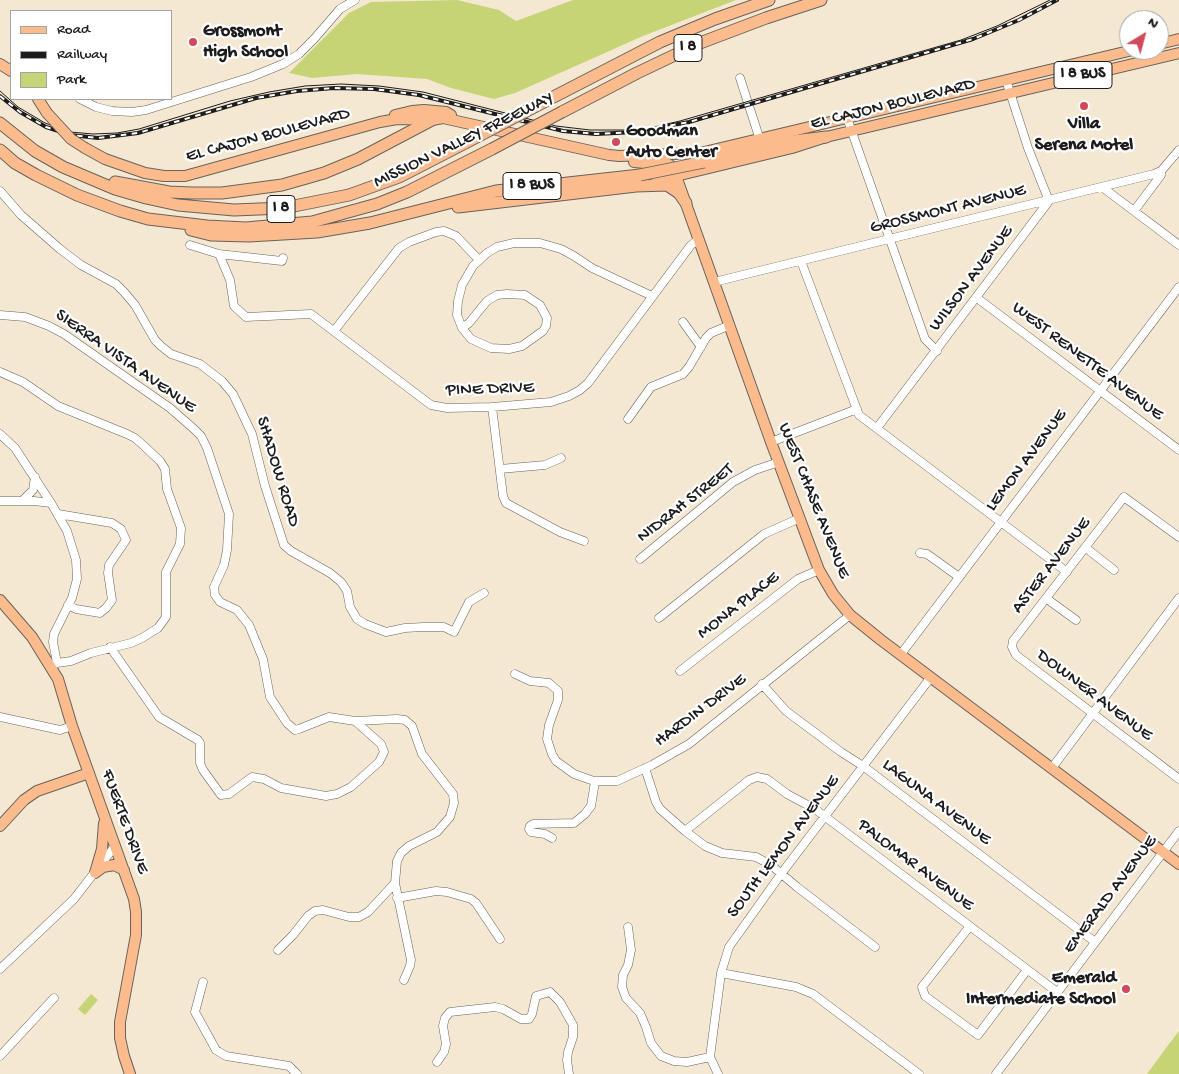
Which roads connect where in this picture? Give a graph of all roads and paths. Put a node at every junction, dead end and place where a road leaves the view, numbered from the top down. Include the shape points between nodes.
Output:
1 (355, 0) edge
2 (769, 0) edge
3 (821, 0) edge
4 (1119, 53) edge
5 (1179, 53) edge
6 (740, 78) dead end
7 (1006, 80) junction
8 (1010, 93) junction
9 (40, 100) edge
10 (82, 100) edge
11 (847, 118) junction
12 (432, 120) junction
13 (380, 122) junction
14 (0, 123) edge
15 (465, 123) junction
16 (851, 131) junction
17 (826, 137) junction
18 (760, 140) junction
19 (0, 150) edge
20 (1179, 150) edge
21 (655, 155) junction
22 (620, 156) junction
23 (702, 157) junction
24 (1161, 171) junction
25 (676, 176) junction
26 (89, 178) junction
27 (636, 186) junction
28 (1102, 188) junction
29 (0, 190) edge
30 (1050, 201) junction
31 (686, 204) junction
32 (426, 209) junction
33 (1134, 211) junction
34 (148, 219) junction
35 (699, 239) junction
36 (889, 240) junction
37 (190, 245) dead end
38 (1179, 245) edge
39 (219, 254) junction
40 (283, 258) dead end
41 (479, 260) junction
42 (801, 262) junction
43 (714, 282) junction
44 (1179, 287) edge
45 (652, 296) junction
46 (977, 298) junction
47 (0, 315) edge
48 (683, 322) dead end
49 (730, 326) junction
50 (462, 328) junction
51 (334, 332) junction
52 (701, 346) junction
53 (937, 351) junction
54 (0, 372) edge
55 (1101, 391) junction
56 (492, 407) junction
57 (857, 409) junction
58 (628, 419) dead end
59 (877, 428) junction
60 (0, 434) edge
61 (771, 442) junction
62 (1179, 450) edge
63 (561, 458) dead end
64 (778, 462) junction
65 (500, 469) junction
66 (35, 477) junction
67 (0, 501) edge
68 (22, 501) junction
69 (51, 503) junction
70 (58, 514) junction
71 (800, 518) junction
72 (1001, 522) junction
73 (1179, 537) edge
74 (584, 541) dead end
75 (1086, 548) junction
76 (920, 554) dead end
77 (640, 559) dead end
78 (819, 570) junction
79 (1114, 570) dead end
80 (1067, 572) junction
81 (959, 577) junction
82 (484, 593) dead end
83 (1179, 598) edge
84 (1047, 599) junction
85 (68, 604) junction
86 (1, 605) edge
87 (850, 615) junction
88 (658, 618) dead end
89 (1076, 620) dead end
90 (110, 647) junction
91 (901, 654) junction
92 (1016, 655) joint
93 (54, 665) junction
94 (680, 671) dead end
95 (516, 674) dead end
96 (931, 676) junction
97 (762, 684) junction
98 (1093, 714) junction
99 (0, 717) edge
100 (355, 721) junction
101 (72, 726) junction
102 (863, 766) junction
103 (645, 768) junction
104 (1052, 768) junction
105 (89, 773) junction
106 (1179, 779) edge
107 (595, 782) junction
108 (104, 814) junction
109 (825, 816) junction
110 (0, 826) edge
111 (685, 831) junction
112 (1179, 831) edge
113 (552, 838) dead end
114 (115, 846) junction
115 (1163, 852) junction
116 (1179, 864) edge
117 (124, 870) junction
118 (95, 872) junction
119 (781, 874) junction
120 (395, 883) junction
121 (397, 898) junction
122 (628, 926) dead end
123 (970, 926) junction
124 (500, 939) dead end
125 (1095, 942) junction
126 (875, 946) dead end
127 (278, 950) dead end
128 (0, 969) edge
129 (1027, 970) junction
130 (721, 973) junction
131 (404, 980) dead end
132 (204, 982) dead end
133 (1057, 992) junction
134 (54, 998) dead end
135 (0, 1056) edge
136 (710, 1057) junction
137 (437, 1062) dead end
138 (130, 1074) edge
139 (297, 1074) edge
140 (569, 1074) edge
141 (718, 1074) edge
142 (919, 1074) edge
143 (996, 1074) edge

1 - 10 street via 340,9 299,54 251,77 132,112 112,111
2 - 26 highway, MISSION VALLEY FREEWAY / I 8, bridge via 660,42 399,177 327,201 284,208 234,210 178,205 114,189
3 - 34 highway, MISSION VALLEY FREEWAY / I 8, bridge via 700,43 407,192 349,213 312,222 246,228
4 - 7 main road, EL CAJON BOULEVARD / I 8 BUS
5 - 8 main road, EL CAJON BOULEVARD / I 8 BUS
6 - 18 street
7 - 8 street
7 - 11 main road, EL CAJON BOULEVARD / I 8 BUS
8 - 16 main road, EL CAJON BOULEVARD / I 8 BUS
8 - 30 street
9 - 13 main road, EL CAJON BOULEVARD, bridge via 70,139 104,158 145,173 164,176 185,176
11 - 16 street
11 - 18 main road, EL CAJON BOULEVARD / I 8 BUS
12 - 13 main road, EL CAJON BOULEVARD via 397,118
12 - 15 main road, EL CAJON BOULEVARD / I 8 BUS via 444,118
12 - 26 highway via 358,159 282,185 222,193 192,193
13 - 15 main road, EL CAJON BOULEVARD via 399,113 424,110 446,112
14 - 26 highway, MISSION VALLEY FREEWAY / I 8 via 35,151
15 - 22 main road, EL CAJON BOULEVARD / I 8 BUS
16 - 17 main road, EL CAJON BOULEVARD / I 8 BUS
16 - 36 street
17 - 23 highway, I 8 BUS
17 - 25 main road, EL CAJON BOULEVARD
18 - 23 main road, EL CAJON BOULEVARD / I 8 BUS
19 - 34 highway, MISSION VALLEY FREEWAY / I 8 via 15,163 68,191
20 - 24 street
21 - 22 main road, EL CAJON BOULEVARD / I 8 BUS
21 - 23 main road, EL CAJON BOULEVARD / I 8 BUS
21 - 25 main road via 671,166
22 - 25 main road, EL CAJON BOULEVARD via 628,161 656,164
23 - 25 main road via 680,164
23 - 32 highway, I 8 BUS, bridge via 640,174 519,188
24 - 28 street, GROSSMONT AVENUE
24 - 33 street
25 - 27 highway
25 - 31 main road, WEST CHASE AVENUE
27 - 31 highway via 667,185 679,193
27 - 32 highway
28 - 30 street, GROSSMONT AVENUE
28 - 33 street
29 - 82 street, SHADOW ROAD via 20,215 60,249 116,284 135,305 161,346 176,356 200,364 222,381 252,434 284,545 340,582 357,618 386,632 423,627 444,627 454,632 470,602
30 - 36 street, GROSSMONT AVENUE
30 - 46 street, WILSON AVENUE
31 - 35 main road, WEST CHASE AVENUE
32 - 34 highway, I 8 BUS via 348,228 249,236 211,235
33 - 38 street
35 - 43 main road, WEST CHASE AVENUE
35 - 45 street, PINE DRIVE
36 - 42 street, GROSSMONT AVENUE
36 - 53 street via 925,339
37 - 39 street
39 - 40 street via 282,261
39 - 51 street, PINE DRIVE via 230,280 234,306 246,317 311,314
41 - 45 street via 506,245 522,242 547,245 568,252 592,268
41 - 50 street via 462,285 457,315
41 - 51 street via 456,236 444,232 409,242 399,248
42 - 43 street, GROSSMONT AVENUE
42 - 57 street
43 - 49 main road, WEST CHASE AVENUE
44 - 55 street, LEMON AVENUE
45 - 56 street, PINE DRIVE via 580,390 551,402
46 - 53 street, WILSON AVENUE
46 - 55 street, WEST RENETTE AVENUE
47 - 100 street, SIERRA VISTA AVENUE via 25,317 64,334 194,428 207,448 229,514 227,550 214,587 215,595 220,602 237,610 249,625 263,659 270,697 295,730 329,717
48 - 52 street
49 - 52 street via 711,333
49 - 61 main road, WEST CHASE AVENUE
50 - 50 street via 471,340 481,345 509,349 522,346 540,334 547,318 540,305 528,297 502,294 486,300
51 - 56 street, PINE DRIVE via 431,404 447,408
52 - 58 street via 684,374 651,387
53 - 59 street, WILSON AVENUE
54 - 90 street via 23,382 66,410 136,438 164,469 182,536 178,552 166,572 166,616 152,633 131,643
55 - 62 street, WEST RENETTE AVENUE
55 - 72 street, LEMON AVENUE
56 - 65 street
57 - 59 street via 859,415
57 - 61 street
59 - 72 street
60 - 66 street via 15,448
61 - 64 main road, WEST CHASE AVENUE
63 - 65 street via 545,465
64 - 71 main road, WEST CHASE AVENUE
64 - 77 street, NIDRAH STREET via 733,482
65 - 74 street via 506,503
66 - 68 street via 33,490
66 - 69 street
67 - 68 street
68 - 69 street
69 - 70 street
70 - 85 street via 67,531 77,566 76,585
70 - 85 street via 112,523 121,529 126,540 109,565 112,600 106,608 100,613 76,609
71 - 78 main road, WEST CHASE AVENUE
71 - 88 street via 764,534
72 - 80 street
72 - 81 street, LEMON AVENUE
73 - 75 street, ASTER AVENUE via 1124,497
75 - 79 street
75 - 80 street, ASTER AVENUE
76 - 81 street via 927,554
78 - 87 main road, WEST CHASE AVENUE
78 - 94 street, MONA PLACE via 798,579
80 - 84 street, ASTER AVENUE
81 - 91 street, LEMON AVENUE
83 - 98 street
84 - 89 street
84 - 92 street, ASTER AVENUE via 1013,641
85 - 93 street via 54,634
86 - 93 main road, FUERTE DRIVE
87 - 91 main road, WEST CHASE AVENUE
87 - 97 street, HARDIN DRIVE
90 - 93 street
90 - 100 street via 159,717 198,740 203,770 222,795 252,777 281,788 326,796 351,787 380,762 384,752 381,744
91 - 96 main road, WEST CHASE AVENUE
92 - 98 street, DOWNER AVENUE
93 - 101 main road, FUERTE DRIVE
95 - 107 street, HARDIN DRIVE via 530,681 550,683 558,691 549,725 548,746 556,761 574,774
96 - 102 street, SOUTH LEMON AVENUE
96 - 104 main road, WEST CHASE AVENUE
97 - 102 street, LAGUNA AVENUE via 786,712
97 - 103 street, HARDIN DRIVE via 689,744
98 - 104 street
98 - 106 street, DOWNER AVENUE
99 - 101 street via 60,730
100 - 120 street, SIERRA VISTA AVENUE via 405,720 412,726 422,754 453,794 454,807 437,832 401,853
101 - 105 main road, FUERTE DRIVE
102 - 109 street, SOUTH LEMON AVENUE
102 - 125 street, LAGUNA AVENUE
103 - 107 street, HARDIN DRIVE via 616,781
103 - 111 street via 660,809
104 - 115 main road, WEST CHASE AVENUE
105 - 108 main road, FUERTE DRIVE
105 - 110 main road via 37,791
107 - 113 street via 590,806 574,823 530,826 531,832
108 - 114 main road, FUERTE DRIVE
108 - 118 main road via 102,849
109 - 111 street, PALOMAR AVENUE via 767,779 757,777
109 - 119 street, SOUTH LEMON AVENUE
109 - 123 street, PALOMAR AVENUE
111 - 119 street via 705,846 722,853 756,857
112 - 115 street, EMERALD AVENUE
114 - 117 main road, FUERTE DRIVE
114 - 118 street
115 - 116 main road, WEST CHASE AVENUE
115 - 125 street, EMERALD AVENUE
117 - 118 main road via 114,865
117 - 138 main road, FUERTE DRIVE via 136,912 136,935 120,1022 120,1038
118 - 128 street via 74,899
119 - 126 street
119 - 130 street, SOUTH LEMON AVENUE via 729,947
120 - 121 street, SIERRA VISTA AVENUE
120 - 127 street via 368,912 359,917 315,911
121 - 124 street via 436,891 471,899
121 - 131 street, SIERRA VISTA AVENUE via 410,960
122 - 136 street via 631,950 622,987 626,998 640,1014 651,1043 661,1056 674,1061
123 - 129 street, PALOMAR AVENUE
123 - 129 street via 922,987 925,996 978,1035
125 - 133 street, EMERALD AVENUE
129 - 133 street, PALOMAR AVENUE
130 - 136 street, SOUTH LEMON AVENUE
130 - 142 street via 796,987 813,994
132 - 139 street via 195,1012 216,1050 226,1056 288,1066
133 - 143 street, EMERALD AVENUE
134 - 135 street
136 - 141 street
137 - 140 street via 444,1052 443,1026 450,1012 495,1007 521,1019 529,1019 536,996 550,992 560,1002 572,1025 573,1037 567,1060

